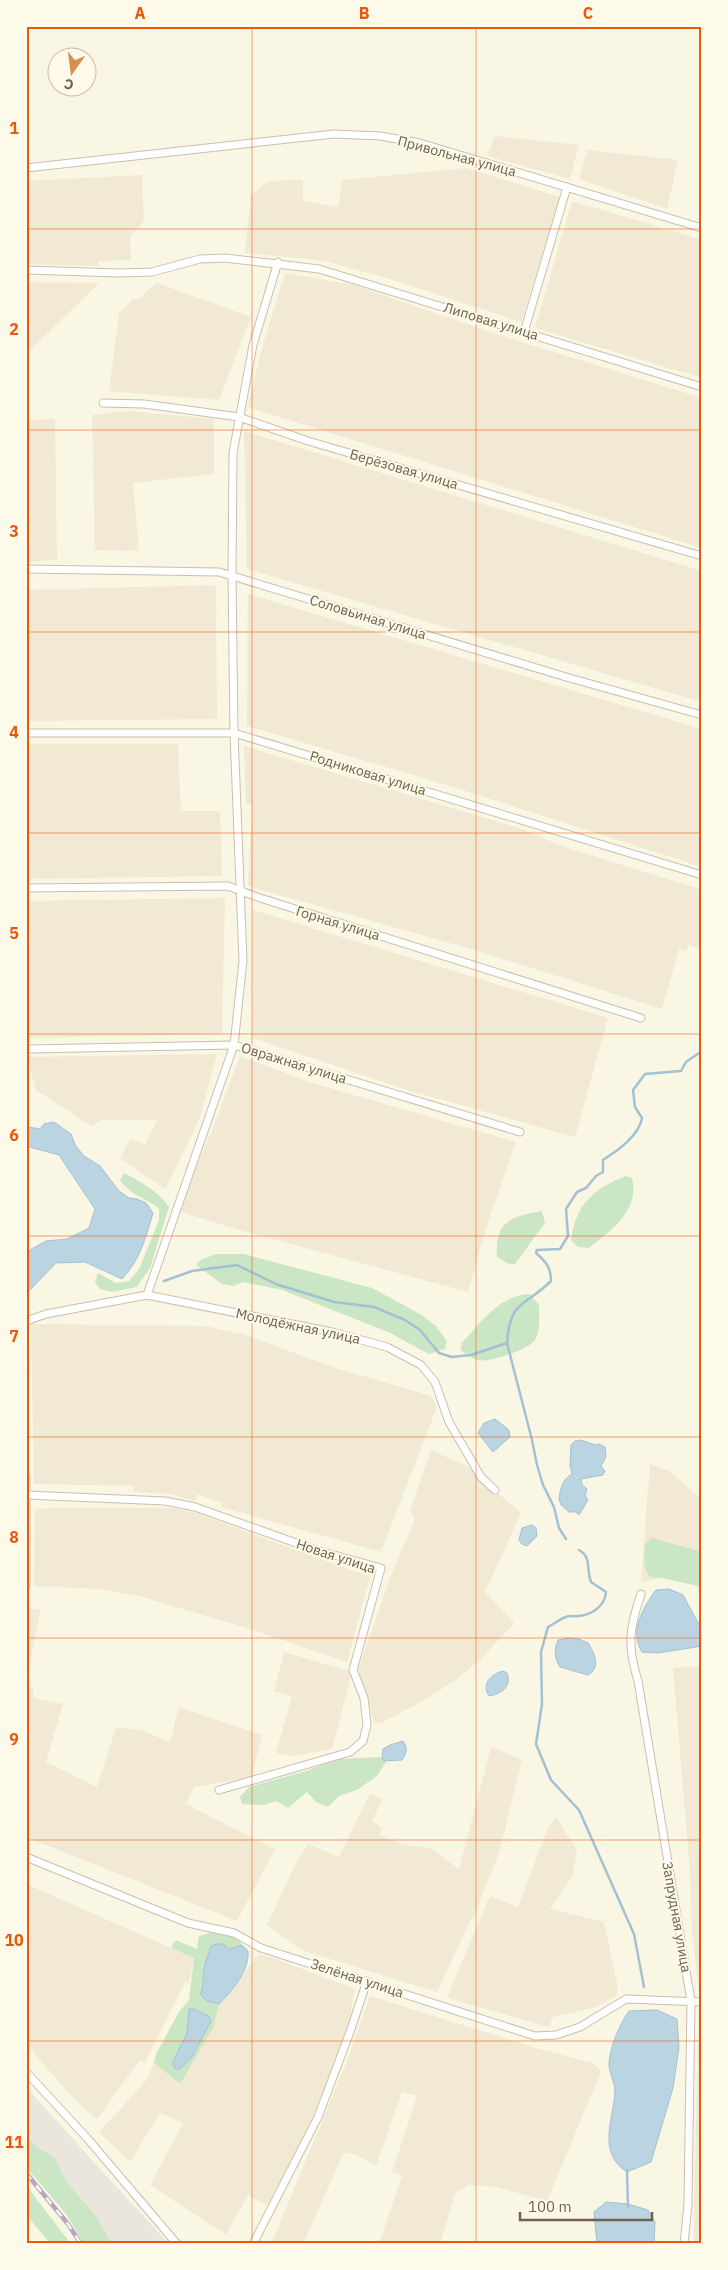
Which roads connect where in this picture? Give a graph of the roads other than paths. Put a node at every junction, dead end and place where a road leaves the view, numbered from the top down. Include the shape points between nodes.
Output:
1 (26, 168) edge
2 (567, 187) junction
3 (702, 228) edge
4 (278, 262) junction
5 (26, 270) edge
6 (524, 332) junction
7 (702, 387) edge
8 (103, 403) dead end
9 (238, 417) junction
10 (702, 556) edge
11 (26, 569) edge
12 (232, 576) junction
13 (702, 715) edge
14 (234, 732) junction
15 (26, 734) edge
16 (702, 874) edge
17 (26, 888) edge
18 (241, 890) junction
19 (641, 1018) dead end
20 (234, 1045) junction
21 (30, 1049) dead end
22 (520, 1132) dead end
23 (147, 1295) junction
24 (26, 1321) edge
25 (26, 1477) edge
26 (496, 1490) dead end
27 (27, 1495) edge
28 (26, 1586) edge
29 (641, 1594) dead end
30 (218, 1790) dead end
31 (26, 1857) edge
32 (367, 1981) junction
33 (691, 2001) junction
34 (702, 2002) edge
35 (26, 2072) edge
36 (256, 2243) edge
37 (177, 2244) edge
38 (684, 2244) edge

1 - 2 street, Привольная улица via 334,134 380,136 420,143
2 - 3 street, Привольная улица
2 - 6 street
4 - 5 street, Липовая улица via 200,259 152,272
4 - 6 street, Липовая улица via 350,277
4 - 9 street via 253,345
6 - 7 street, Липовая улица
8 - 9 street, Берёзовая улица via 144,404
9 - 10 street, Берёзовая улица via 308,441
9 - 12 street via 233,453
11 - 12 street, Соловьиная улица via 205,570
12 - 13 street, Соловьиная улица
12 - 14 street
14 - 15 street, Родниковая улица
14 - 16 street, Родниковая улица
14 - 18 street
17 - 18 street, Горная улица via 228,886
18 - 19 street, Горная улица via 257,898
18 - 20 street via 243,961
20 - 21 street, Овражная улица
20 - 22 street, Овражная улица
20 - 23 street
23 - 24 street, Молодёжная улица
23 - 26 street, Молодёжная улица via 332,1332 387,1347 421,1365 435,1382 449,1422 481,1477
25 - 27 street
27 - 28 street
27 - 30 street, Новая улица via 165,1501 382,1568 353,1670 364,1698 366,1724 363,1740 350,1752
29 - 33 street, Запрудная улица via 631,1630 630,1656 638,1681
31 - 32 street, Зелёная улица via 188,1923 234,1933 261,1948
32 - 33 street, Зелёная улица via 536,2036 556,2035 580,2027 626,1999
32 - 36 street via 318,2117
33 - 34 street, Зелёная улица
33 - 38 street, Запрудная улица via 688,2204
35 - 37 street

